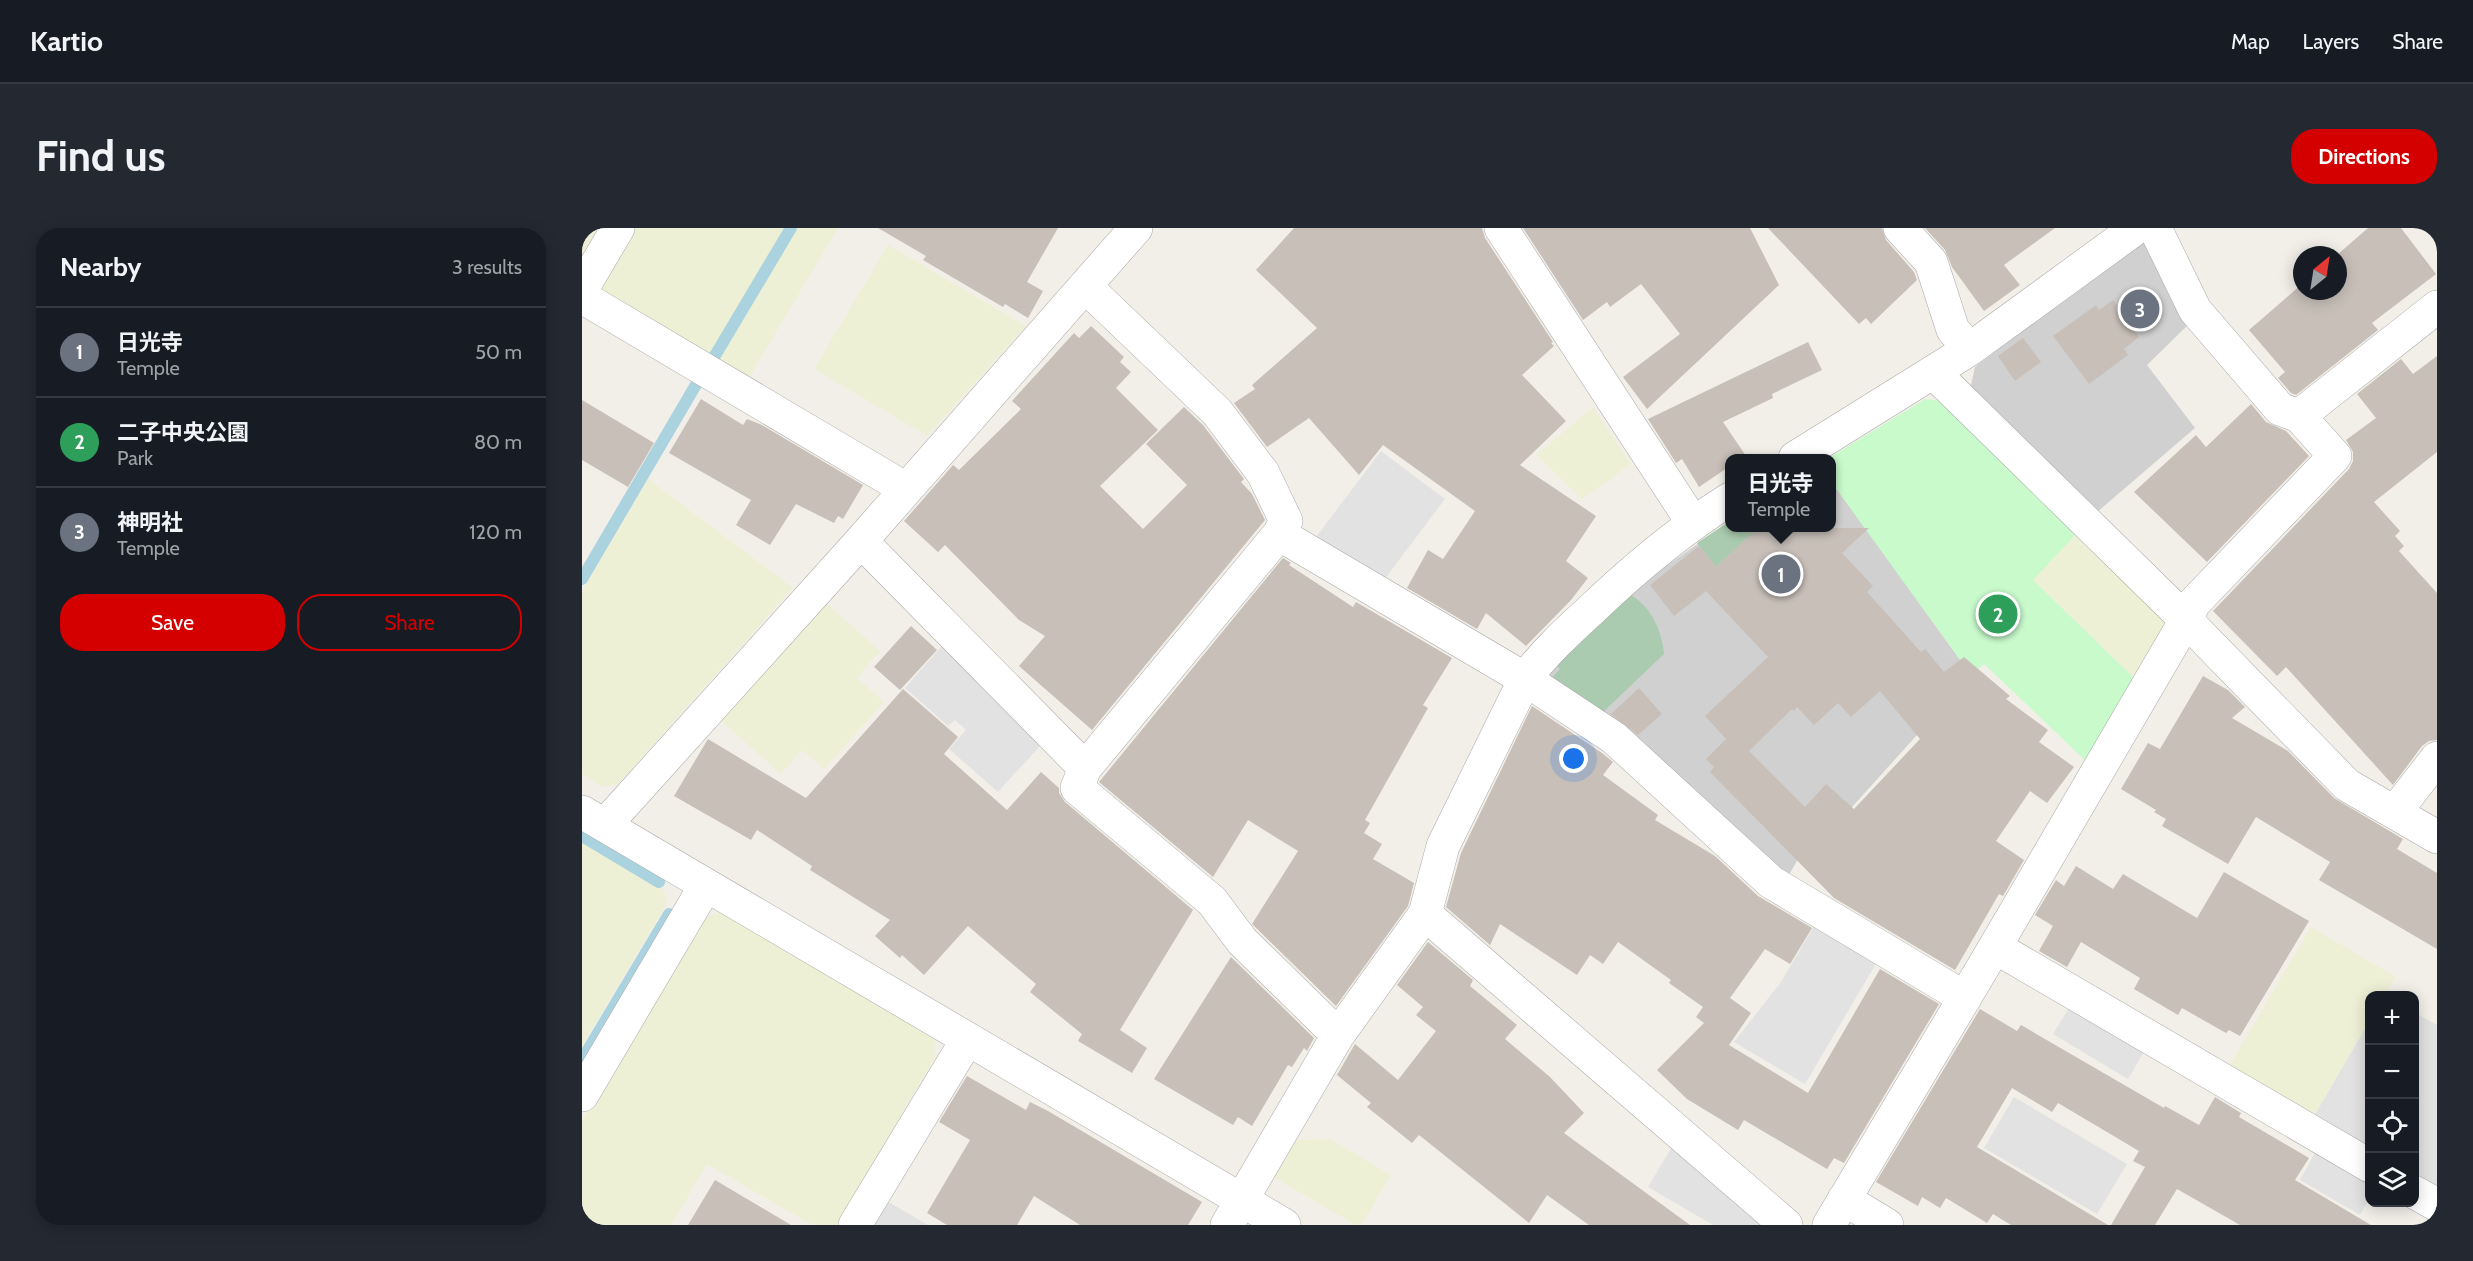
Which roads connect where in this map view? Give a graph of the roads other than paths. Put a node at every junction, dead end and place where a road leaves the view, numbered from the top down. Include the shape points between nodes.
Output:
1 (618, 228) edge
2 (1501, 228) edge
3 (1900, 228) edge
4 (2136, 228) edge
5 (2156, 228) edge
6 (1120, 232) edge
7 (1085, 286) junction
8 (582, 289) edge
9 (582, 297) edge
10 (2437, 307) edge
11 (1970, 349) junction
12 (1933, 372) junction
13 (2299, 416) junction
14 (1803, 454) edge
15 (906, 489) junction
16 (1725, 502) edge
17 (1693, 523) junction
18 (1279, 534) junction
19 (861, 540) junction
20 (2186, 620) junction
21 (1525, 679) junction
22 (2437, 758) edge
23 (1086, 768) junction
24 (2395, 812) junction
25 (593, 819) edge
26 (2437, 837) edge
27 (706, 885) junction
28 (1425, 914) junction
29 (1995, 947) junction
30 (1965, 998) junction
31 (1338, 1035) junction
32 (967, 1040) junction
33 (582, 1095) edge
34 (2365, 1163) edge
35 (2419, 1194) edge
36 (2437, 1205) edge
37 (1234, 1212) edge
38 (1836, 1212) edge
39 (855, 1225) edge
40 (1284, 1225) edge
41 (1786, 1225) edge
42 (1887, 1225) edge

1 - 8 street
2 - 17 street
3 - 11 street via 1931,262 1953,330
4 - 11 street
5 - 13 street via 2195,310 2280,409
6 - 7 street
7 - 15 street
7 - 18 street via 1217,412 1268,483 1287,521
9 - 15 street
10 - 13 street
11 - 12 street
12 - 14 street
12 - 20 street
13 - 20 street via 2335,456 2193,603
15 - 19 street
16 - 17 street
17 - 21 street via 1618,584 1542,656
18 - 21 street
18 - 23 street
19 - 23 street
19 - 25 street
20 - 24 street via 2347,784
20 - 29 street
21 - 28 street via 1443,846
21 - 30 street via 1614,738 1771,882
22 - 24 street
23 - 31 street via 1077,788 1212,901 1242,942
24 - 26 street
25 - 27 street
27 - 32 street
27 - 33 street
28 - 31 street
28 - 41 street
29 - 30 street
29 - 34 street
30 - 38 street
31 - 37 street
32 - 37 street
32 - 39 street
35 - 36 street
37 - 40 street
38 - 42 street

